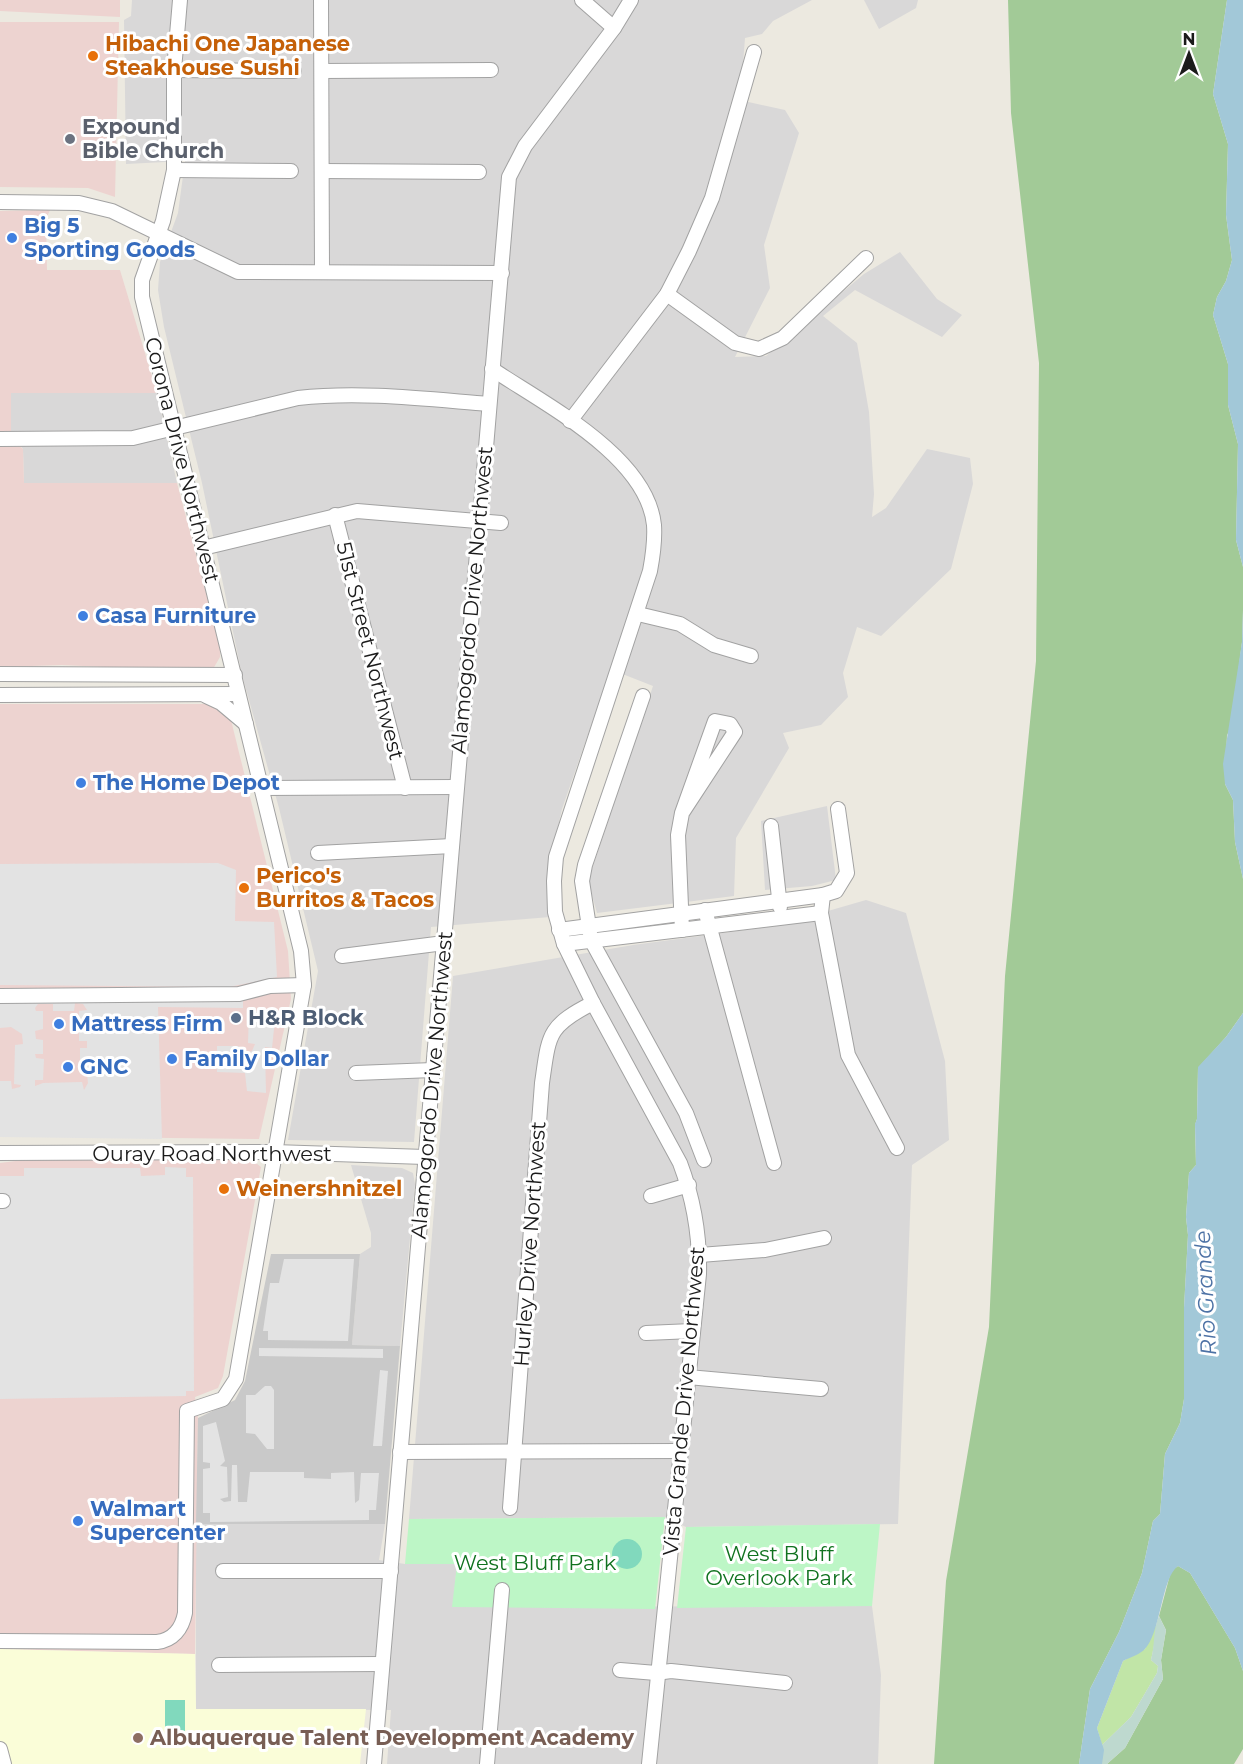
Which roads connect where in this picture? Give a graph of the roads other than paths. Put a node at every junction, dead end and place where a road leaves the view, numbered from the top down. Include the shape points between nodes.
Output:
1 (180, 0) edge
2 (321, 0) edge
3 (582, 0) edge
4 (626, 2) edge
5 (614, 28) junction
6 (754, 52) dead end
7 (174, 70) junction
8 (491, 70) dead end
9 (294, 71) dead end
10 (322, 71) junction
11 (174, 170) junction
12 (291, 171) dead end
13 (322, 171) junction
14 (478, 172) dead end
15 (0, 201) edge
16 (158, 234) junction
17 (866, 258) dead end
18 (322, 272) junction
19 (502, 273) junction
20 (667, 294) junction
21 (492, 369) junction
22 (489, 404) junction
23 (570, 421) junction
24 (173, 429) junction
25 (0, 439) edge
26 (335, 515) junction
27 (479, 521) junction
28 (501, 523) dead end
29 (203, 548) junction
30 (638, 614) junction
31 (751, 656) dead end
32 (0, 674) edge
33 (235, 675) junction
34 (140, 676) junction
35 (140, 693) junction
36 (201, 694) junction
37 (238, 694) junction
38 (0, 695) edge
39 (643, 696) dead end
40 (246, 724) junction
41 (456, 787) junction
42 (261, 788) junction
43 (405, 788) junction
44 (838, 810) dead end
45 (682, 813) junction
46 (771, 826) dead end
47 (452, 846) junction
48 (318, 853) dead end
49 (823, 895) junction
50 (780, 900) junction
51 (705, 910) junction
52 (821, 913) junction
53 (680, 914) junction
54 (781, 918) junction
55 (710, 927) junction
56 (559, 930) junction
57 (682, 930) junction
58 (590, 933) junction
59 (444, 943) junction
60 (564, 944) junction
61 (342, 956) dead end
62 (304, 985) junction
63 (0, 996) edge
64 (593, 1003) junction
65 (433, 1070) junction
66 (356, 1073) dead end
67 (897, 1148) dead end
68 (274, 1152) junction
69 (0, 1153) edge
70 (425, 1157) junction
71 (704, 1160) dead end
72 (774, 1163) dead end
73 (689, 1185) junction
74 (651, 1196) dead end
75 (824, 1238) dead end
76 (700, 1255) junction
77 (692, 1331) junction
78 (646, 1333) dead end
79 (688, 1377) junction
80 (821, 1389) dead end
81 (681, 1451) junction
82 (400, 1452) junction
83 (514, 1452) junction
84 (510, 1508) dead end
85 (223, 1571) dead end
86 (391, 1571) junction
87 (502, 1590) dead end
88 (0, 1641) edge
89 (382, 1664) junction
90 (219, 1665) dead end
91 (620, 1670) dead end
92 (656, 1673) junction
93 (785, 1683) dead end
94 (0, 1749) edge
95 (4, 1764) edge
96 (374, 1764) edge
97 (487, 1764) edge
98 (649, 1764) edge

1 - 7 street, Corona Drive Northwest
2 - 10 street
3 - 5 street
4 - 5 street
5 - 19 street, Alamogordo Drive Northwest via 516,160 509,177
6 - 20 street via 712,198
7 - 9 street
7 - 11 street, Corona Drive Northwest
8 - 10 street
10 - 13 street
11 - 12 street
11 - 16 street, Corona Drive Northwest
13 - 14 street
13 - 18 street
15 - 16 street via 79,203 112,211
16 - 18 street via 238,272
16 - 24 street, Corona Drive Northwest via 142,280 142,297
17 - 20 street via 783,338 759,349 735,344
18 - 19 street
19 - 21 street, Alamogordo Drive Northwest
20 - 23 street
21 - 22 street, Alamogordo Drive Northwest
21 - 23 street, Vista Grande Drive Northwest
22 - 24 street via 396,396 320,396
22 - 27 street, Alamogordo Drive Northwest
23 - 30 street, Vista Grande Drive Northwest via 622,462 637,481 654,523 653,556
24 - 25 street via 133,438
24 - 29 street, Corona Drive Northwest
26 - 27 street via 357,511
26 - 29 street
26 - 43 street, 51st Street Northwest
27 - 28 street
27 - 41 street, Alamogordo Drive Northwest
29 - 33 street, Corona Drive Northwest
30 - 31 street via 680,624 714,645
30 - 56 street, Vista Grande Drive Northwest via 556,857 554,897
32 - 34 street
33 - 34 street
33 - 37 street, Corona Drive Northwest
34 - 35 street
35 - 36 street
35 - 38 street
36 - 37 street
36 - 40 street via 221,703
37 - 40 street, Corona Drive Northwest
39 - 58 street via 585,865 582,881
40 - 42 street, Corona Drive Northwest
41 - 43 street
41 - 47 street, Alamogordo Drive Northwest
42 - 43 street
42 - 62 street, Corona Drive Northwest via 301,951
44 - 49 street via 847,873 836,891
45 - 45 street via 715,721 730,724 735,732
45 - 53 street via 677,846
46 - 50 street
47 - 48 street
47 - 59 street, Alamogordo Drive Northwest
49 - 50 street
49 - 52 street
50 - 51 street
50 - 54 street
51 - 53 street
51 - 55 street
52 - 54 street
52 - 67 street via 848,1055
53 - 57 street
53 - 58 street
54 - 55 street
55 - 57 street
55 - 72 street
56 - 58 street
56 - 60 street, Vista Grande Drive Northwest
57 - 58 street
58 - 60 street
58 - 71 street via 686,1113
59 - 61 street
59 - 65 street, Alamogordo Drive Northwest
60 - 64 street, Vista Grande Drive Northwest
62 - 63 street via 270,986 239,994
62 - 68 street, Corona Drive Northwest
64 - 73 street, Vista Grande Drive Northwest
64 - 83 street, Hurley Drive Northwest via 562,1020 549,1039 541,1095
65 - 66 street
65 - 70 street, Alamogordo Drive Northwest
68 - 69 street, Ouray Road Northwest
68 - 70 street, Ouray Road Northwest
68 - 88 street, Corona Drive Northwest via 236,1379 223,1399 187,1411 185,1613 178,1632 157,1642
70 - 82 street, Alamogordo Drive Northwest
73 - 74 street
73 - 76 street, Vista Grande Drive Northwest
75 - 76 street via 765,1250
76 - 77 street, Vista Grande Drive Northwest
77 - 78 street
77 - 79 street, Vista Grande Drive Northwest
79 - 80 street
79 - 81 street, Vista Grande Drive Northwest
81 - 83 street
81 - 92 street, Vista Grande Drive Northwest
82 - 83 street
82 - 86 street, Alamogordo Drive Northwest
83 - 84 street, Hurley Drive Northwest
85 - 86 street
86 - 89 street, Alamogordo Drive Northwest
87 - 97 street
89 - 90 street
89 - 96 street, Alamogordo Drive Northwest
91 - 92 street
92 - 93 street via 671,1671
92 - 98 street, Vista Grande Drive Northwest
94 - 95 street

